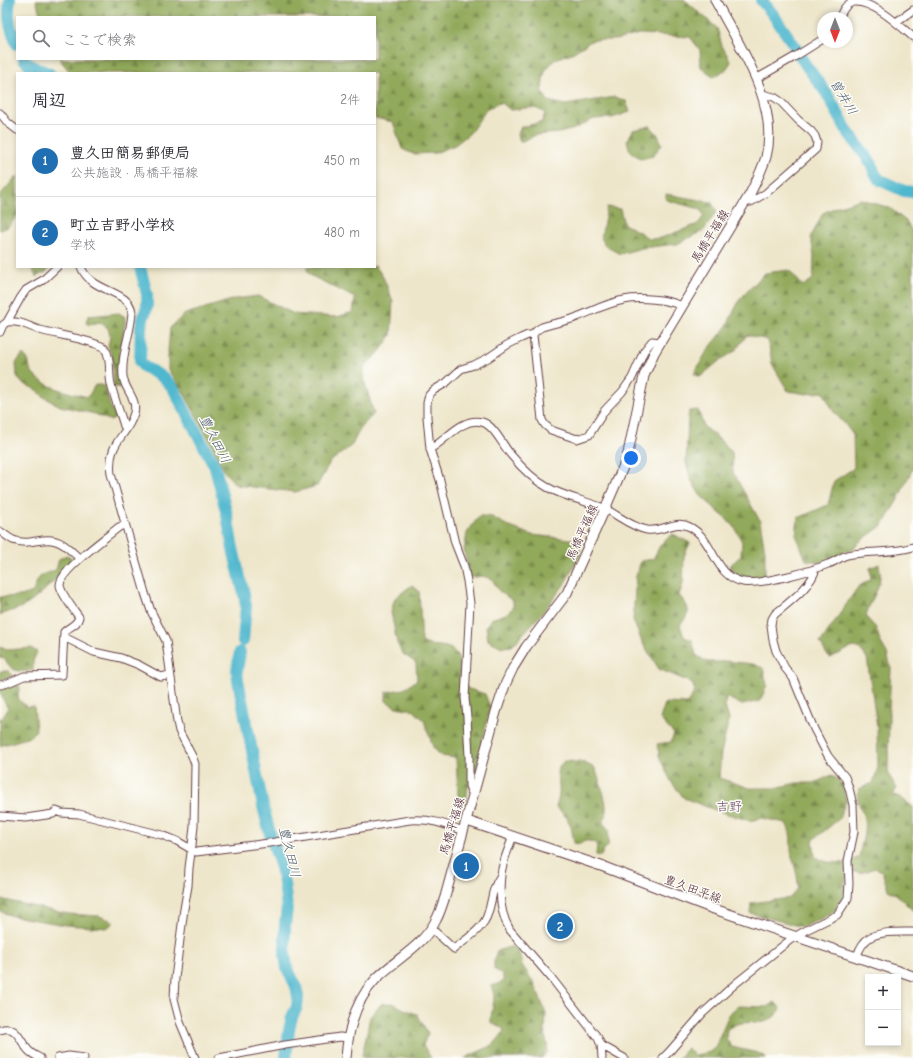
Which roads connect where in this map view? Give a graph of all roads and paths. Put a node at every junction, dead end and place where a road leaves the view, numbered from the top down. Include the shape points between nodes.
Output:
1 (715, 0) edge
2 (860, 1) edge
3 (913, 10) edge
4 (842, 12) edge
5 (896, 22) junction
6 (913, 37) edge
7 (817, 43) edge
8 (756, 78) junction
9 (762, 94) junction
10 (0, 113) edge
11 (16, 129) edge
12 (745, 202) junction
13 (56, 268) edge
14 (82, 268) edge
15 (682, 306) junction
16 (3, 326) edge
17 (533, 335) junction
18 (660, 342) junction
19 (127, 428) junction
20 (430, 449) junction
21 (605, 509) junction
22 (125, 525) junction
23 (0, 531) edge
24 (913, 547) edge
25 (79, 559) junction
26 (816, 568) junction
27 (64, 637) junction
28 (170, 675) junction
29 (0, 685) edge
30 (474, 794) junction
31 (0, 816) edge
32 (467, 820) junction
33 (463, 832) junction
34 (513, 836) junction
35 (192, 850) junction
36 (501, 875) junction
37 (431, 928) junction
38 (913, 932) edge
39 (797, 936) junction
40 (857, 956) junction
41 (913, 976) edge
42 (0, 1030) edge
43 (347, 1038) junction
44 (601, 1045) junction
45 (40, 1058) edge
46 (58, 1058) edge
47 (84, 1058) edge
48 (195, 1058) edge
49 (219, 1058) edge
50 (346, 1058) edge
51 (602, 1058) edge
52 (624, 1058) edge
53 (662, 1058) edge

1 - 8 main road, 馬橋平福線
2 - 4 street via 852,2
2 - 5 street via 871,4
3 - 5 street
5 - 6 street
7 - 8 street
8 - 9 main road, 馬橋平福線
9 - 12 main road, 馬橋平福線 via 768,121 767,149 760,172
9 - 12 street via 780,100 811,131 817,142 816,149 766,192 751,202
10 - 11 street
12 - 15 main road, 馬橋平福線
13 - 16 street via 43,280 26,290
14 - 19 street via 94,284 121,297 132,307 122,373 135,408
15 - 17 street via 667,301 637,298 624,300 541,327
15 - 18 main road, 馬橋平福線
16 - 19 street via 19,322 38,330 71,336 104,348 109,358 111,385 124,426
17 - 18 street via 542,420 551,430 577,439 589,435 605,410 622,392 652,341
17 - 20 street via 521,338 488,358 461,369 434,390 427,403
18 - 21 main road, 馬橋平福線 via 644,376 627,458
19 - 22 street via 116,442 110,464
20 - 21 street via 437,446 456,428 480,422 489,425 512,456 547,487
20 - 30 street via 468,581 470,602 465,698 469,786
21 - 26 street via 647,530 685,524 708,543 723,570 741,582 758,582
21 - 30 main road, 馬橋平福線 via 567,593 513,668 496,712
22 - 25 street
22 - 28 street via 151,611 166,641
23 - 25 street via 13,540 56,540
24 - 26 street via 847,555
25 - 27 street via 65,575 60,586 79,618 75,625 67,628
26 - 39 street via 811,581 772,619 773,640 828,756 845,777 853,805 854,832 848,861 848,898 837,915
27 - 28 street via 94,652 139,665 161,677
27 - 29 street via 62,675 24,676
28 - 35 street via 179,731 195,764
30 - 32 main road, 馬橋平福線
31 - 35 street via 26,818 45,816 56,811 79,814 162,835
32 - 33 main road, 馬橋平福線
32 - 34 main road, 豊久田平線
33 - 35 street via 425,819 202,852
33 - 37 main road, 馬橋平福線 via 440,910
34 - 36 street
34 - 39 main road, 豊久田平線 via 604,867 705,906
35 - 48 street via 174,999 180,1022
36 - 37 street via 494,885 488,915 480,928 454,949
36 - 44 street via 501,905 510,930 577,1010
37 - 43 main road, 馬橋平福線 via 419,942 384,971 364,994 352,1019
38 - 40 street via 878,934 868,938 860,947
39 - 40 main road, 豊久田平線
39 - 53 street via 735,984 702,1014
40 - 41 main road, 豊久田平線
42 - 45 street via 12,1030 27,1050
43 - 49 street via 287,1044
43 - 50 main road, 馬橋平福線
44 - 51 street
44 - 52 street
46 - 47 street

